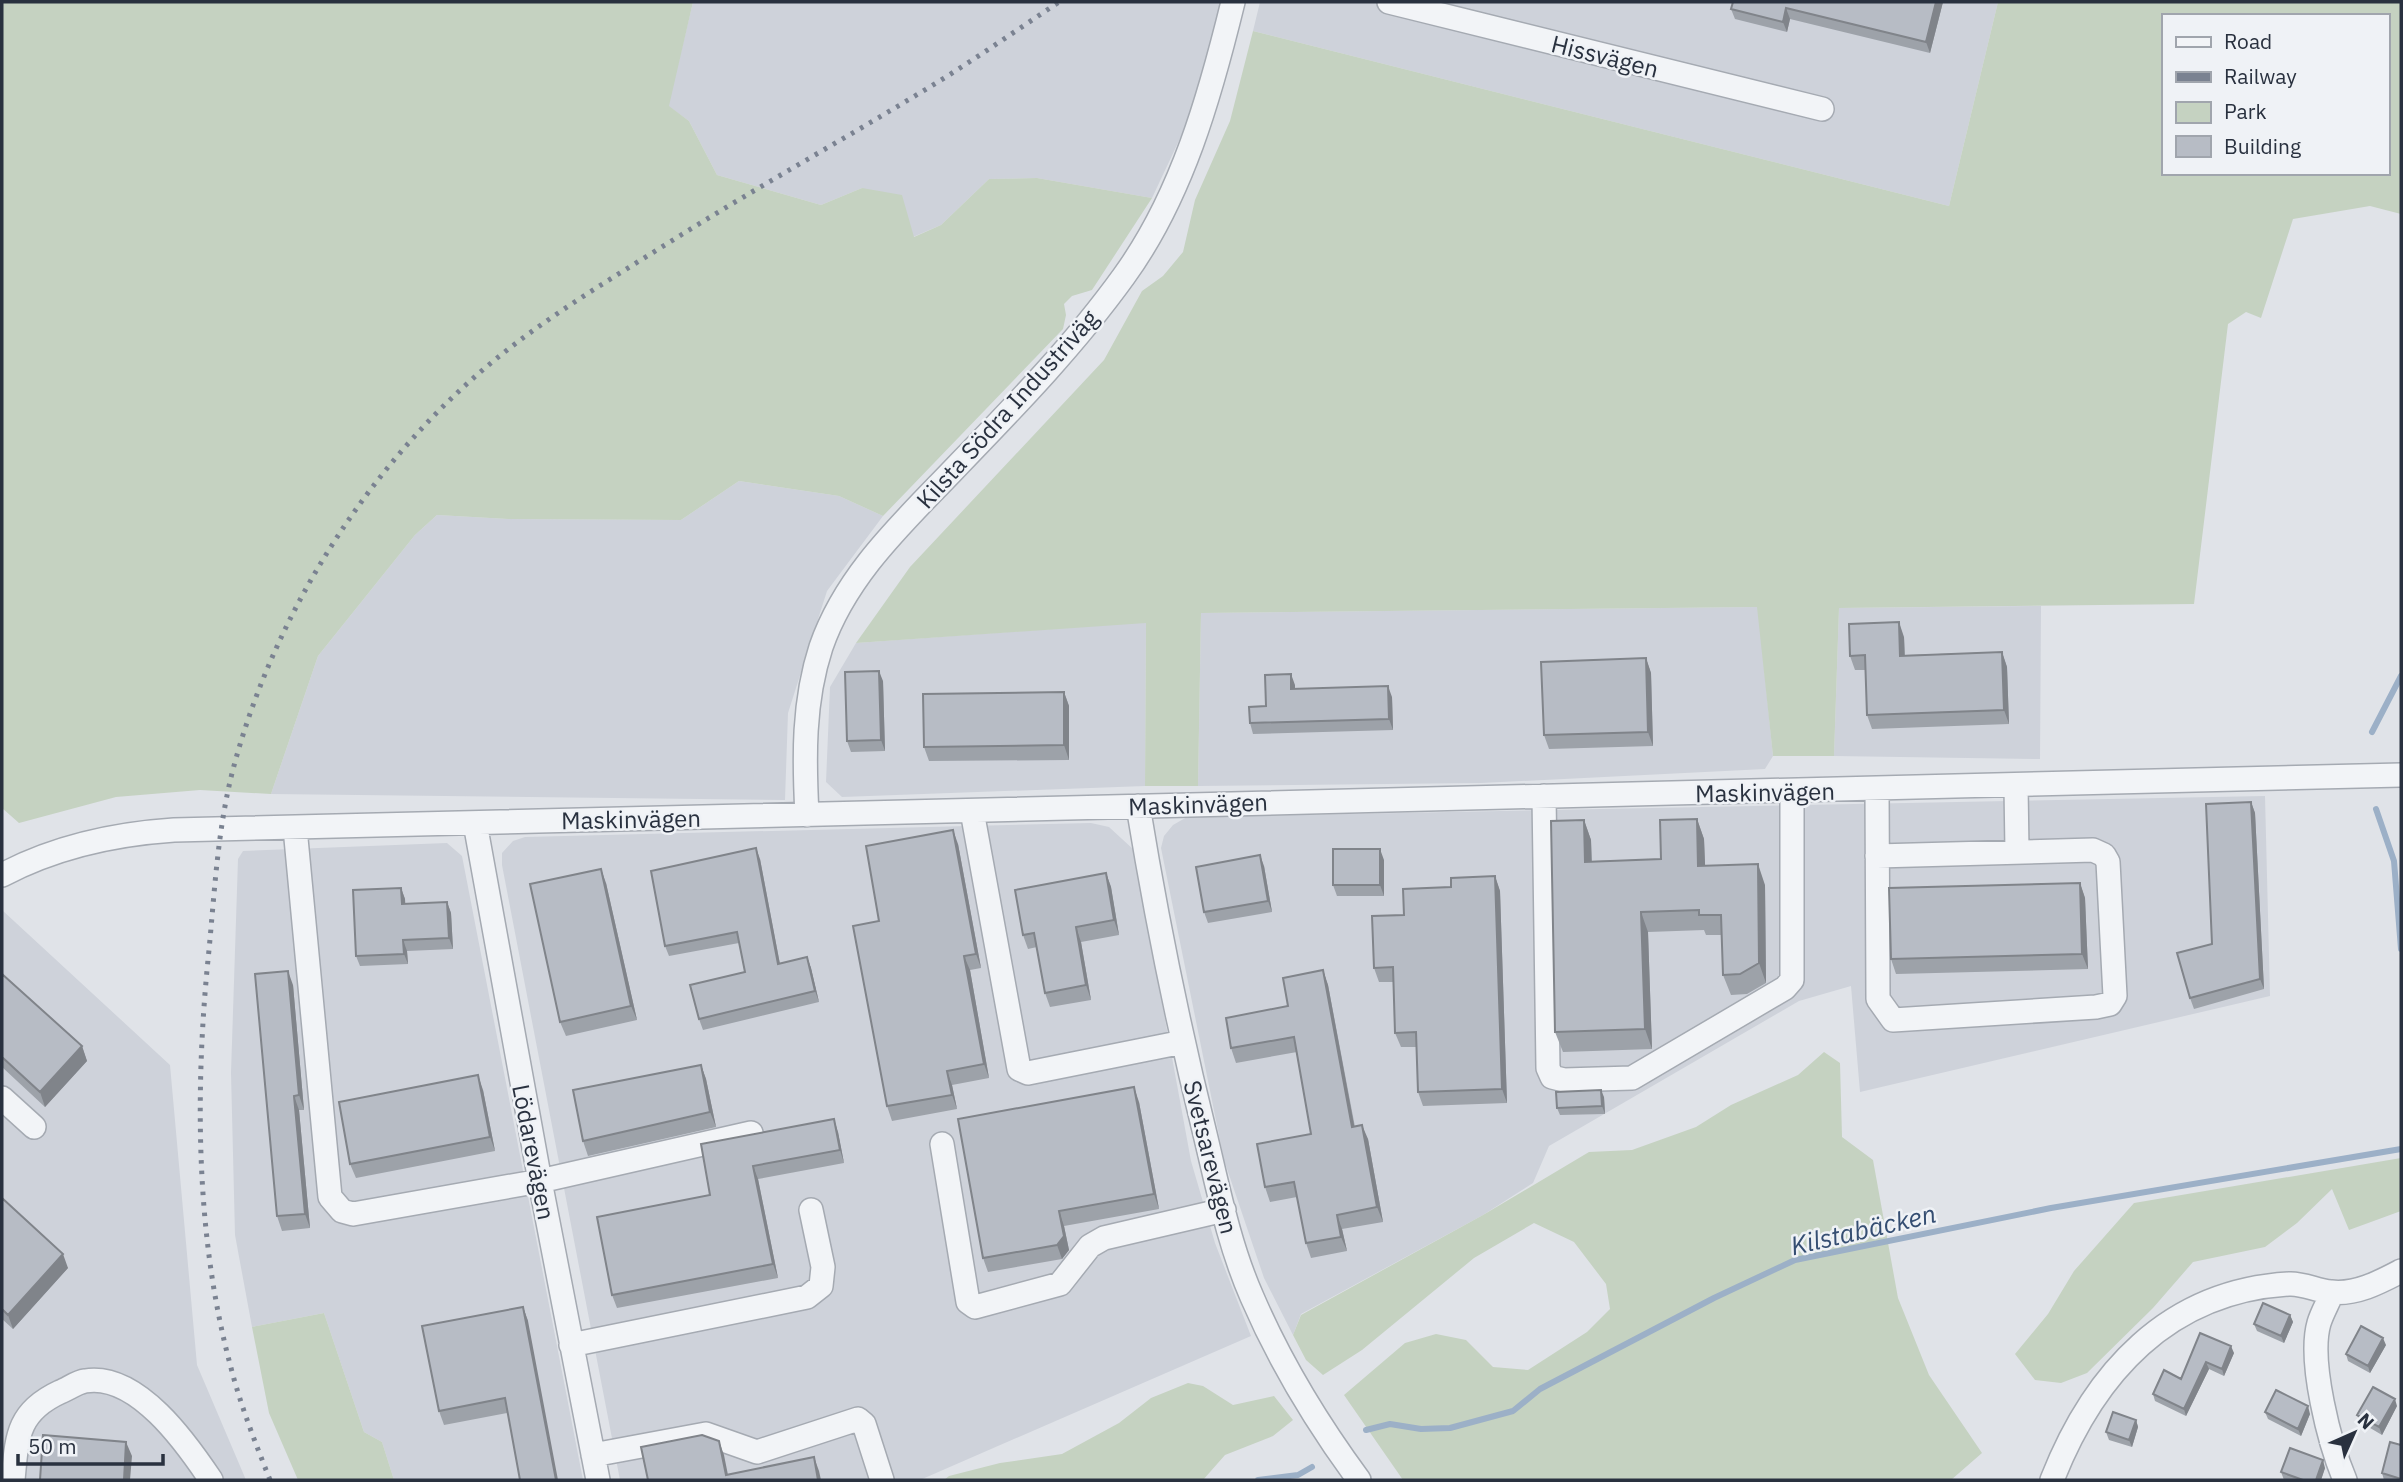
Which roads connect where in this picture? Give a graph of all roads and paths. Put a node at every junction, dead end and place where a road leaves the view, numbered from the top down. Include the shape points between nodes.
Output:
1 (1233, 2) edge
2 (1389, 2) edge
3 (1443, 8) edge
4 (1822, 109) dead end
5 (2401, 775) edge
6 (2016, 786) junction
7 (1877, 789) junction
8 (1792, 791) junction
9 (1544, 796) junction
10 (1138, 806) junction
11 (972, 811) junction
12 (807, 815) junction
13 (475, 823) junction
14 (295, 828) junction
15 (2017, 850) junction
16 (1877, 856) junction
17 (2, 875) edge
18 (1183, 1042) junction
19 (2, 1098) edge
20 (34, 1127) dead end
21 (751, 1133) edge
22 (942, 1144) dead end
23 (540, 1181) junction
24 (811, 1210) dead end
25 (1224, 1210) junction
26 (2401, 1271) edge
27 (2332, 1293) junction
28 (571, 1345) junction
29 (593, 1455) junction
30 (13, 1480) edge
31 (211, 1480) edge
32 (598, 1480) edge
33 (882, 1480) edge
34 (1359, 1480) edge
35 (2052, 1480) edge
36 (2345, 1480) edge

1 - 12 street, Kilsta Södra Industriväg via 1188,151 1170,196 1126,273 1077,338 892,534 836,610 812,679 804,750
2 - 3 street, Hissvägen
3 - 4 street, Hissvägen
5 - 6 street, Maskinvägen
6 - 7 street, Maskinvägen
6 - 15 street
7 - 8 street, Maskinvägen
7 - 16 street
8 - 9 street, Maskinvägen
8 - 9 street via 1792,980 1632,1077 1564,1080 1552,1077 1549,1068
9 - 10 street, Maskinvägen
10 - 11 street, Maskinvägen
10 - 18 street, Svetsarevägen
11 - 12 street, Maskinvägen
11 - 18 street via 1019,1069 1028,1073
12 - 13 street, Maskinvägen
13 - 14 street, Maskinvägen
13 - 23 street, Lödarevägen
14 - 17 street, Maskinvägen via 139,832 62,850
14 - 23 street via 330,1197 335,1206 353,1214
15 - 16 street
15 - 16 street via 2093,850 2104,855 2115,996 2110,1004 1893,1020 1878,999
18 - 25 street, Svetsarevägen
19 - 20 street
21 - 23 street
22 - 25 street via 968,1302 975,1307 1060,1284 1090,1246 1104,1238
23 - 28 street, Lödarevägen
24 - 28 street via 823,1267 821,1286 807,1297
25 - 34 street, Svetsarevägen via 1251,1296 1318,1420
26 - 27 street via 2371,1287
27 - 35 street via 2293,1284 2256,1287 2179,1315 2145,1339 2115,1369 2086,1409
27 - 36 street via 2318,1326 2318,1365 2325,1414
28 - 29 street, Lödarevägen
29 - 32 street, Lödarevägen
29 - 33 street via 706,1434 757,1452 858,1419 864,1424
30 - 31 street via 23,1420 39,1402 85,1381 114,1385 146,1403 179,1432

